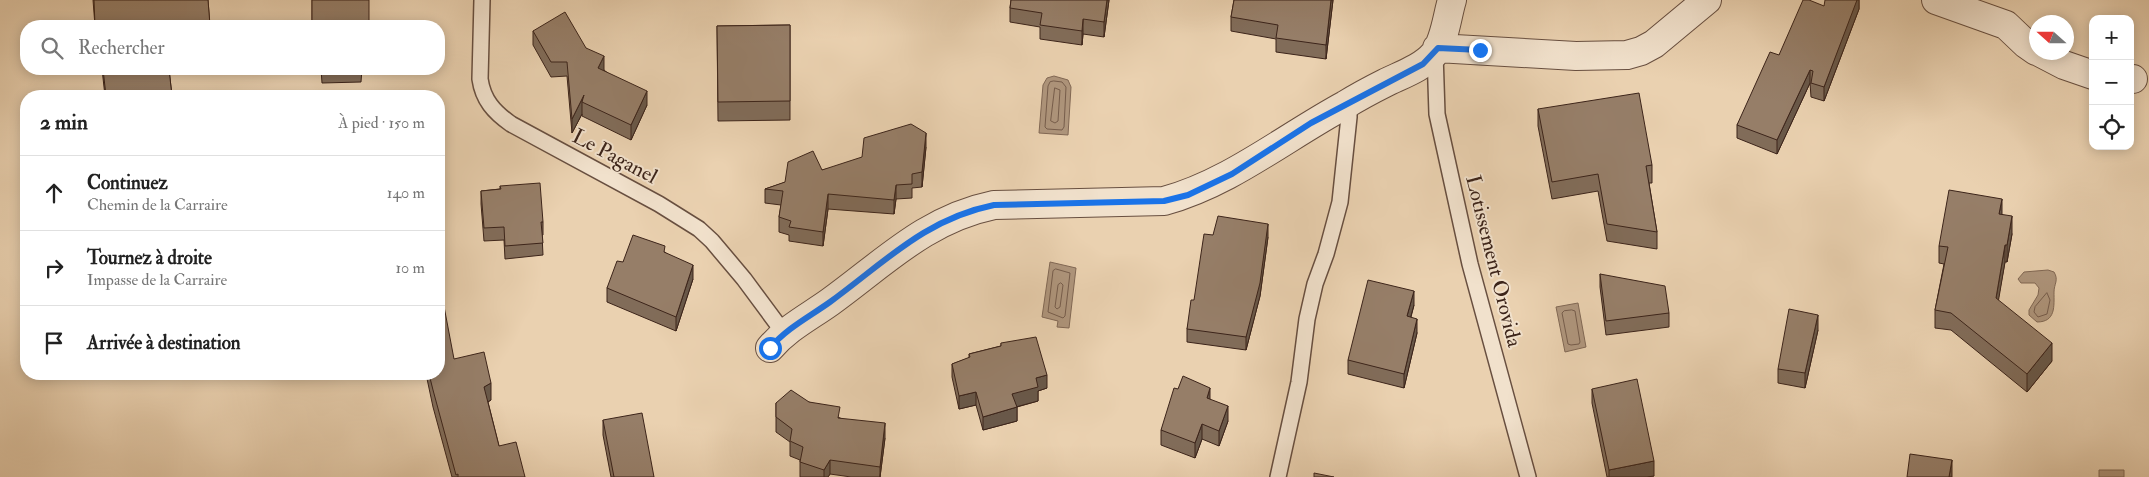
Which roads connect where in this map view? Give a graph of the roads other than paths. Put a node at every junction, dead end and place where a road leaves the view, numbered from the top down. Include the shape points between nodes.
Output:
1 (482, 0) edge
2 (1452, 0) edge
3 (1707, 0) edge
4 (1936, 0) edge
5 (2029, 46) edge
6 (1436, 50) junction
7 (2054, 60) edge
8 (2089, 74) edge
9 (1348, 102) junction
10 (777, 341) joint
11 (1278, 477) edge
12 (1528, 477) edge

1 - 10 lane, Le Paganel via 480,79 482,91 497,114 699,229 738,271
2 - 6 street
3 - 6 street via 1654,44 1627,55
4 - 5 street via 2006,24
6 - 9 street via 1418,67
6 - 12 lane, Lotissement Orovida via 1439,124 1470,264
7 - 8 street
9 - 10 street via 1232,174 1188,195 1164,201 994,205 957,216 916,236
9 - 11 lane via 1340,202 1306,319 1299,382

